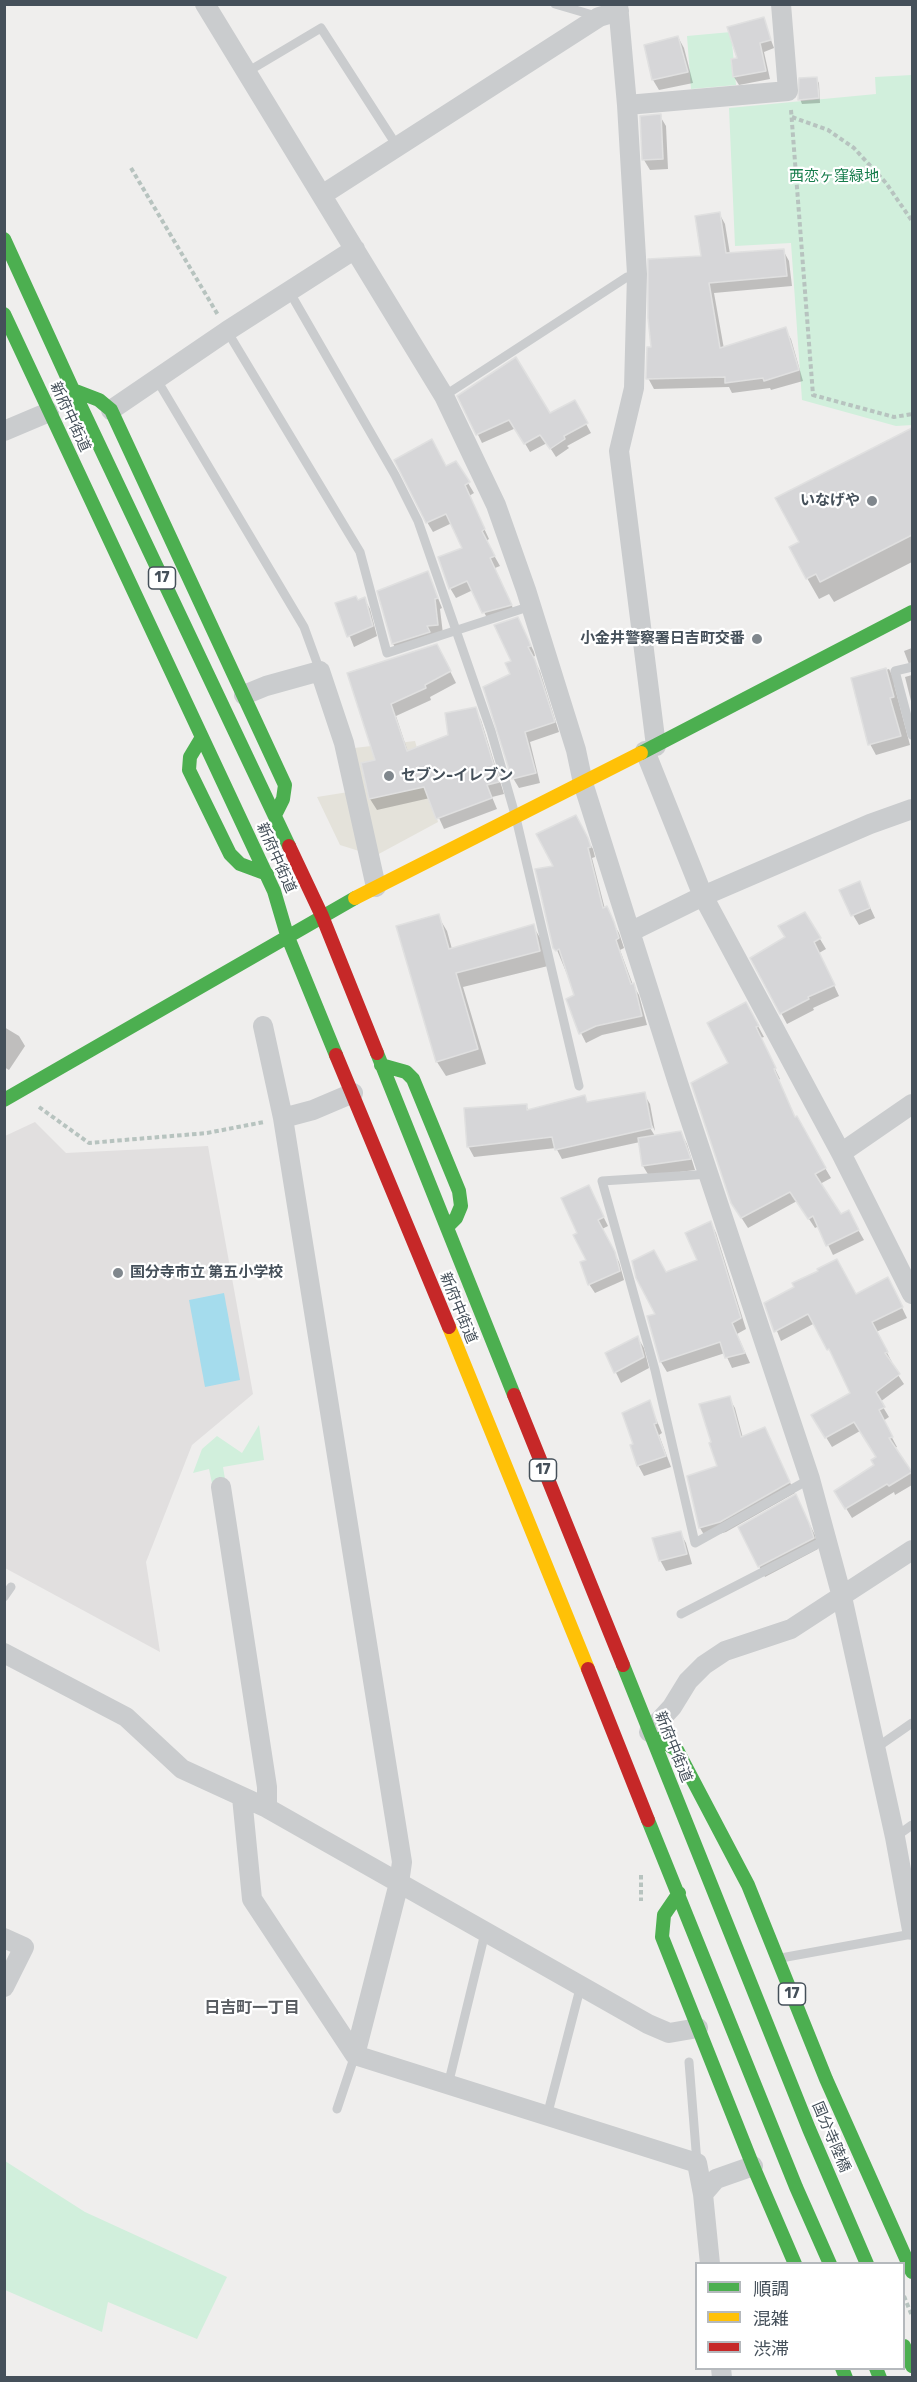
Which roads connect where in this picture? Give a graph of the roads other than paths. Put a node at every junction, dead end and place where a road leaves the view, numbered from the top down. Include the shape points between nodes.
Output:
1 (205, 4) edge
2 (555, 4) edge
3 (780, 4) edge
4 (619, 8) edge
5 (599, 17) junction
6 (247, 72) junction
7 (627, 105) junction
8 (397, 146) junction
9 (322, 195) junction
10 (4, 239) edge
11 (356, 249) junction
12 (637, 274) junction
13 (289, 291) junction
14 (4, 314) edge
15 (227, 331) junction
16 (157, 380) junction
17 (73, 390) junction
18 (444, 396) junction
19 (111, 410) junction
20 (49, 412) junction
21 (4, 431) edge
22 (531, 606) junction
23 (912, 612) edge
24 (456, 630) junction
25 (912, 667) edge
26 (320, 671) junction
27 (244, 696) junction
28 (912, 735) edge
29 (202, 737) junction
30 (651, 748) junction
31 (584, 783) junction
32 (912, 809) edge
33 (275, 815) junction
34 (516, 818) junction
35 (267, 874) junction
36 (376, 886) junction
37 (704, 896) junction
38 (322, 916) junction
39 (632, 931) junction
40 (287, 935) junction
41 (317, 942) dead end
42 (263, 1026) dead end
43 (381, 1065) junction
44 (579, 1086) dead end
45 (353, 1093) junction
46 (4, 1100) edge
47 (912, 1104) edge
48 (283, 1118) junction
49 (841, 1153) junction
50 (710, 1174) junction
51 (447, 1227) junction
52 (912, 1294) edge
53 (460, 1317) dead end
54 (490, 1426) junction
55 (810, 1479) junction
56 (221, 1487) dead end
57 (827, 1539) junction
58 (912, 1550) edge
59 (11, 1587) dead end
60 (4, 1597) edge
61 (842, 1597) junction
62 (681, 1614) dead end
63 (4, 1653) edge
64 (912, 1723) edge
65 (649, 1732) junction
66 (876, 1748) junction
67 (242, 1797) junction
68 (267, 1808) junction
69 (912, 1825) edge
70 (896, 1837) junction
71 (399, 1883) junction
72 (679, 1893) junction
73 (912, 1932) edge
74 (485, 1933) junction
75 (4, 1938) edge
76 (778, 1958) junction
77 (581, 1985) junction
78 (4, 1987) edge
79 (766, 2023) joint
80 (698, 2028) junction
81 (355, 2055) junction
82 (689, 2062) dead end
83 (448, 2086) junction
84 (337, 2109) dead end
85 (547, 2116) junction
86 (697, 2163) junction
87 (753, 2166) junction
88 (703, 2194) junction
89 (710, 2262) edge
90 (794, 2262) edge
91 (829, 2262) edge
92 (866, 2262) edge
93 (912, 2272) edge
94 (905, 2351) edge
95 (912, 2367) edge

1 - 6 street
2 - 5 lane
3 - 7 street via 788,91
4 - 5 street
4 - 7 street
5 - 8 street
6 - 8 lane via 321,28
6 - 9 street
7 - 12 street
8 - 9 street
9 - 11 street
10 - 17 main road, 新府中街道 / 17
11 - 13 street
11 - 18 street
12 - 18 lane
12 - 30 street via 634,388 619,451
13 - 15 street
13 - 24 lane via 418,521
14 - 20 main road, 新府中街道 / 17
15 - 16 street
15 - 24 lane via 360,552 387,653
16 - 19 street
16 - 26 lane via 304,627
17 - 19 main road via 99,400
17 - 33 main road, 新府中街道 / 17
18 - 22 street via 496,505
19 - 27 main road
20 - 21 street
20 - 29 main road, 新府中街道 / 17
22 - 24 lane
22 - 31 street
23 - 30 main road
24 - 34 lane
25 - 28 lane via 895,671
26 - 27 street
26 - 36 street via 344,743
27 - 33 main road via 285,785
29 - 35 main road, 新府中街道 / 17
29 - 35 main road via 190,757 189,770 230,854 240,864
30 - 31 main road
30 - 37 street
31 - 34 main road
31 - 39 street
32 - 37 street
33 - 38 main road, 新府中街道 / 17
34 - 36 main road
34 - 44 lane
35 - 40 main road, 新府中街道 / 17
36 - 38 main road
37 - 39 street
37 - 49 street
38 - 40 main road
38 - 41 main road
38 - 43 main road, 新府中街道 / 17
39 - 50 street
40 - 45 main road, 新府中街道 / 17
40 - 46 main road
42 - 48 street
43 - 51 main road, 新府中街道 / 17
43 - 51 main road via 406,1072 413,1079 459,1191 461,1206
45 - 48 street
45 - 54 main road, 新府中街道 / 17
47 - 49 street
48 - 71 street via 402,1862
49 - 52 street
50 - 55 street
50 - 55 lane via 602,1181 655,1370 695,1542
51 - 65 main road, 新府中街道 / 17
53 - 54 main road, 新府中街道 / 17
54 - 72 main road, 新府中街道 / 17
55 - 57 street
56 - 68 street
57 - 61 street
57 - 62 lane
58 - 61 street
59 - 60 lane
61 - 65 street via 790,1629 725,1651 704,1665
61 - 66 street
63 - 67 street via 126,1717 182,1769
64 - 66 lane
65 - 76 main road, 17 via 677,1750 748,1885
65 - 79 main road, 新府中街道 / 17
66 - 70 street
67 - 68 street
67 - 81 street via 252,1899
68 - 71 street
69 - 70 lane
70 - 73 street
71 - 74 street
71 - 81 street
72 - 80 main road via 664,1915 662,1937
72 - 91 main road, 新府中街道 / 17
73 - 76 lane
74 - 77 street
74 - 83 lane
75 - 78 street via 24,1947
76 - 93 main road, 17 via 826,2079
77 - 80 street via 669,2034
77 - 85 lane
79 - 92 main road, 国分寺陸橋 / 17
80 - 87 main road
81 - 83 street
81 - 84 lane
82 - 86 lane
83 - 85 street
85 - 86 street
86 - 88 street
87 - 88 street via 716,2179
87 - 90 main road
88 - 89 street
94 - 95 main road

